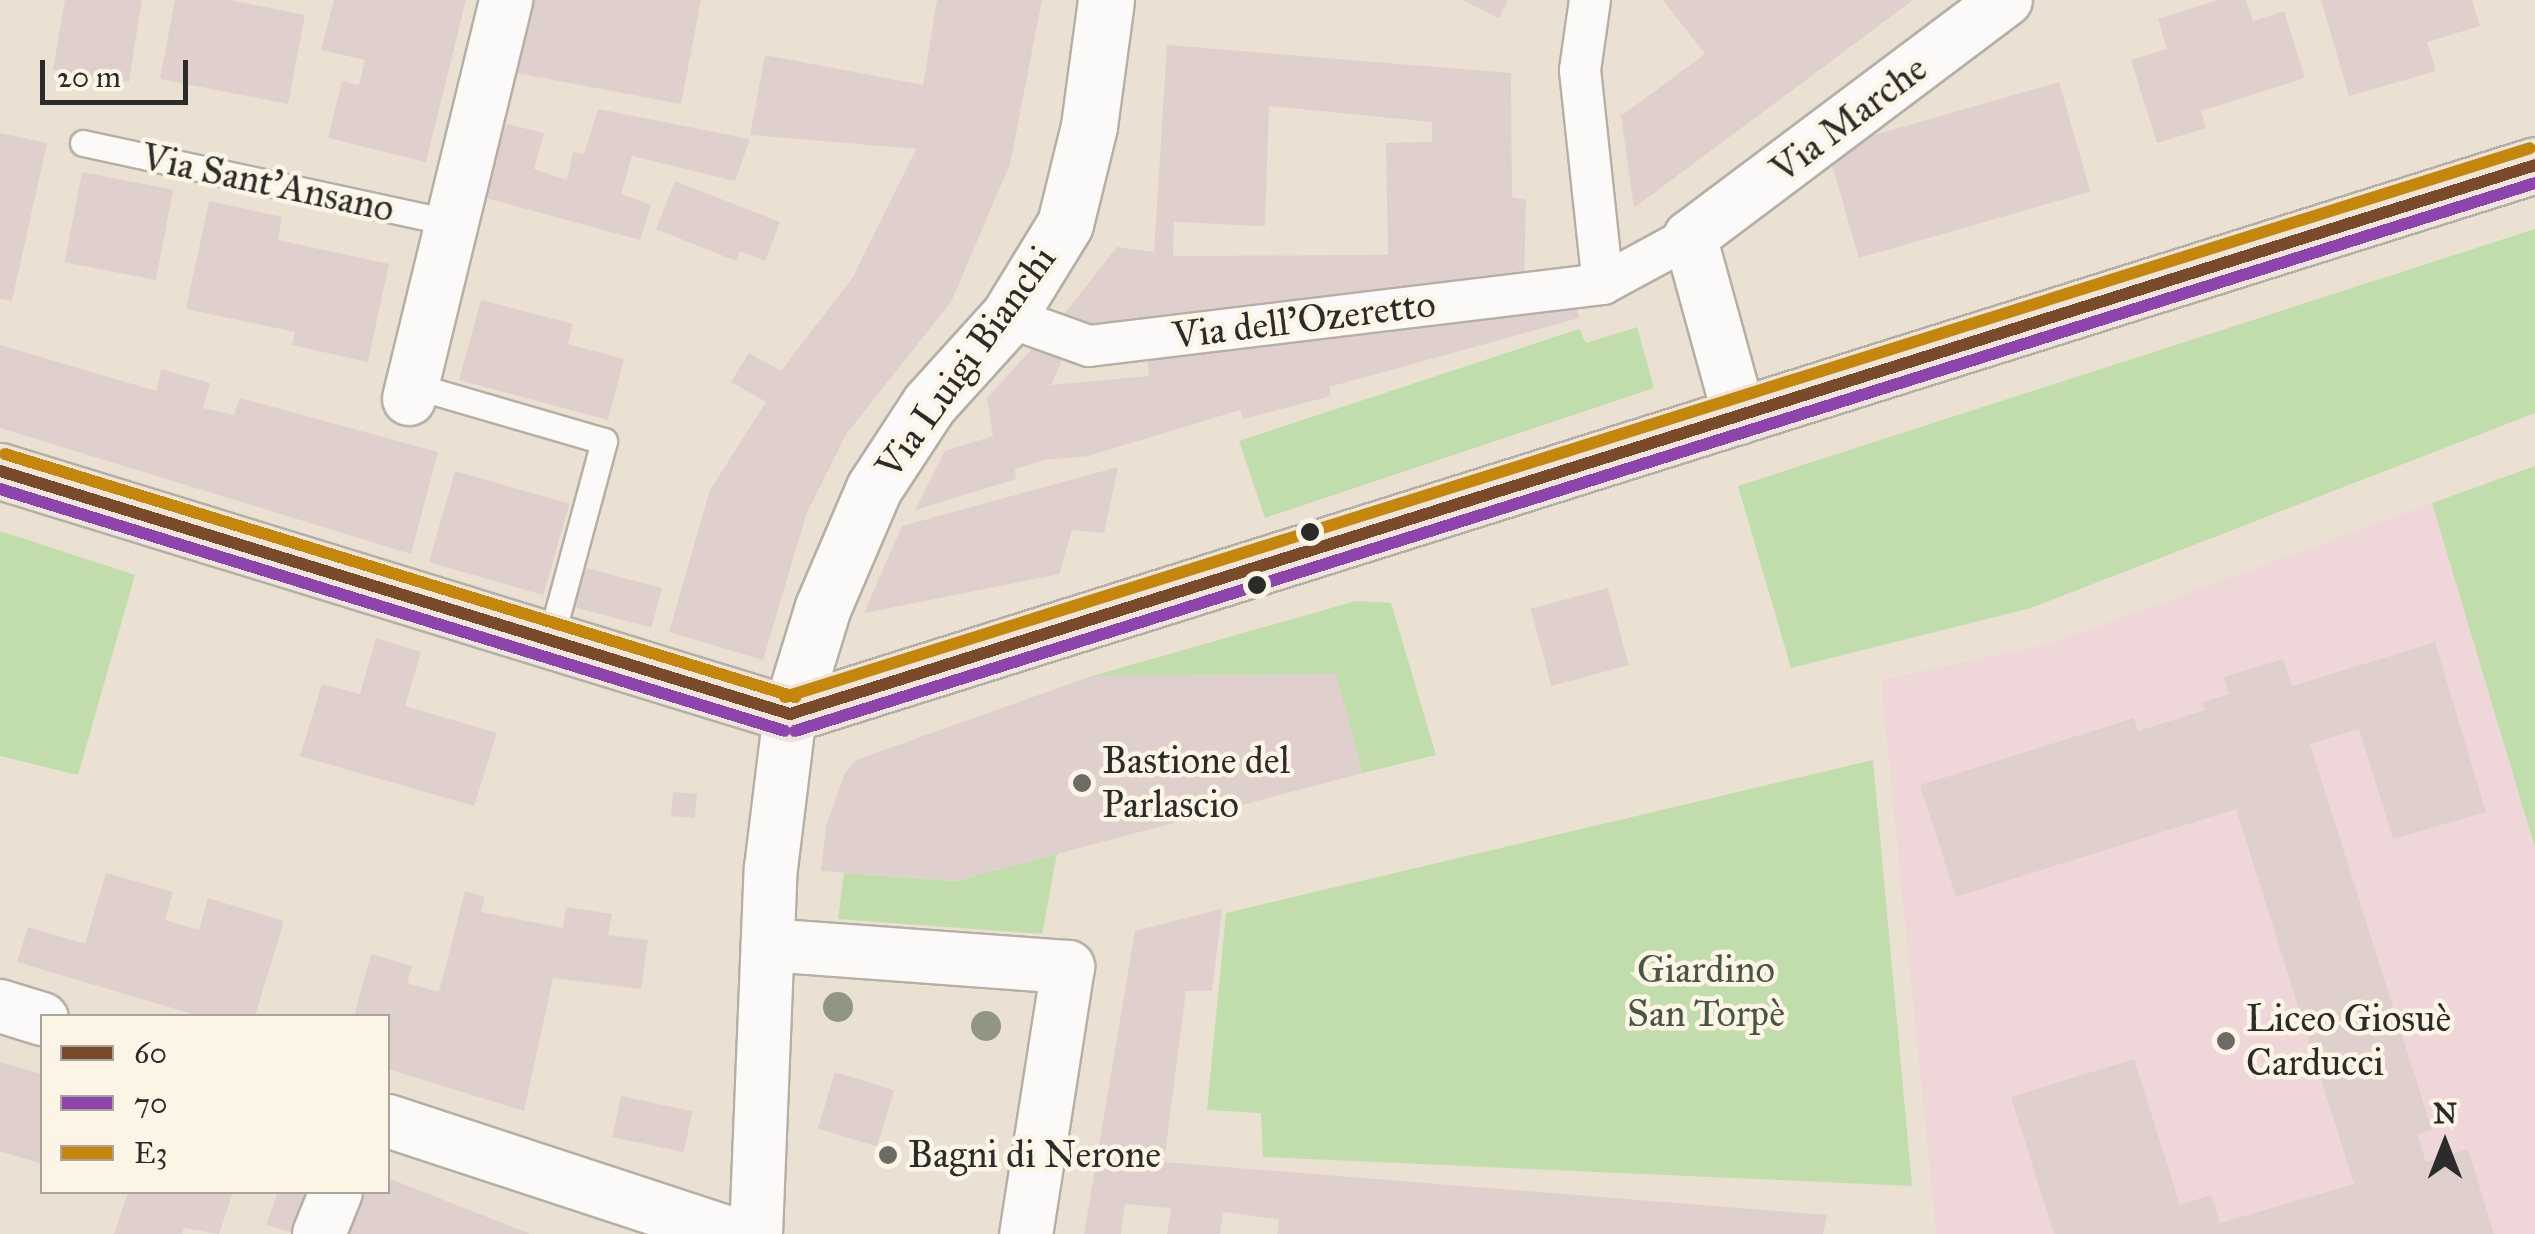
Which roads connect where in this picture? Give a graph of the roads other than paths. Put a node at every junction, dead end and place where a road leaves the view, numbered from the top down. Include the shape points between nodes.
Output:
1 (506, 0) edge
2 (1106, 0) edge
3 (1590, 0) edge
4 (2006, 0) edge
5 (84, 143) dead end
6 (2535, 166) edge
7 (453, 223) junction
8 (1690, 237) junction
9 (1604, 284) junction
10 (1008, 317) junction
11 (417, 394) joint
12 (1740, 418) junction
13 (0, 471) edge
14 (551, 637) junction
15 (790, 714) junction
16 (768, 945) junction
17 (0, 1006) edge
18 (40, 1018) edge
19 (390, 1122) edge
20 (335, 1194) edge
21 (320, 1234) edge
22 (732, 1234) edge
23 (756, 1234) edge
24 (1026, 1234) edge

1 - 7 street
2 - 10 street, Via Luigi Bianchi via 1076,188 1064,224
3 - 9 street via 1580,70
4 - 8 street, Via Marche
5 - 7 lane, Via Sant'Ansano
6 - 12 main road
7 - 11 street
8 - 9 street, Via Marche
8 - 12 street
9 - 10 street, Via dell'Ozeretto via 1089,346
10 - 15 street, Via Luigi Bianchi via 929,404 874,488 822,606
11 - 14 lane via 604,440
12 - 15 main road
13 - 14 main road
14 - 15 main road
15 - 16 street
16 - 23 street
16 - 24 street via 1068,967
17 - 18 street
19 - 22 street
20 - 21 street

